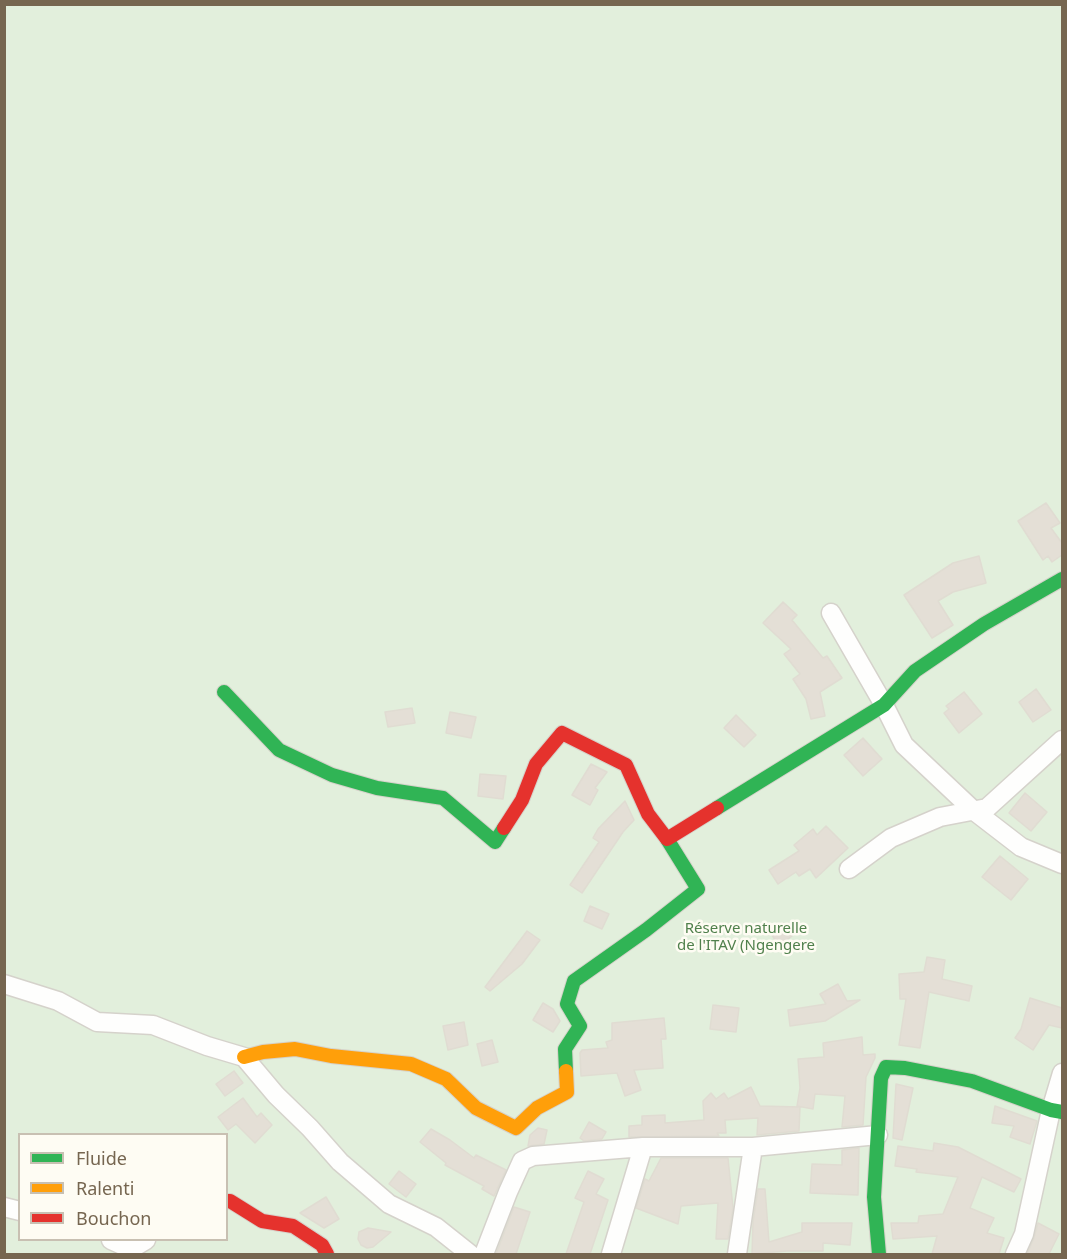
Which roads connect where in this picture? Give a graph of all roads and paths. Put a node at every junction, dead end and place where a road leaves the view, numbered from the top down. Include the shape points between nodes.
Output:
1 (1062, 579) edge
2 (831, 613) dead end
3 (224, 692) dead end
4 (884, 705) junction
5 (1062, 740) edge
6 (973, 810) junction
7 (667, 839) junction
8 (1062, 864) edge
9 (849, 869) dead end
10 (4, 984) edge
11 (244, 1056) junction
12 (1062, 1073) edge
13 (1057, 1111) edge
14 (878, 1135) junction
15 (643, 1147) junction
16 (753, 1147) junction
17 (228, 1201) edge
18 (122, 1241) edge
19 (138, 1244) edge
20 (150, 1254) edge
21 (327, 1254) edge
22 (470, 1254) edge
23 (484, 1254) edge
24 (611, 1254) edge
25 (736, 1254) edge
26 (879, 1254) edge
27 (1016, 1254) edge

1 - 4 street via 984,624 915,671
2 - 4 street
3 - 7 street via 279,750 332,775 377,788 443,798 495,842 522,800 536,764 562,733 626,765 648,814
4 - 6 street via 904,745
4 - 7 street
5 - 6 street via 987,808
6 - 8 street via 1021,847
6 - 9 street via 940,817 891,838
7 - 11 street via 698,889 574,981 567,1004 580,1026 565,1049 567,1092 537,1108 516,1128 476,1108 446,1079 411,1064 295,1049
10 - 11 street via 58,1001 97,1022 153,1025
11 - 22 street via 340,1162 389,1204 436,1227
12 - 13 street
13 - 14 street via 972,1081 886,1066 881,1078
13 - 27 street
14 - 16 street
14 - 26 street via 874,1197
15 - 16 street
15 - 23 street via 533,1156 522,1161
15 - 24 street
16 - 25 street
17 - 21 street via 262,1221 293,1226 322,1245
18 - 19 street
19 - 20 street

